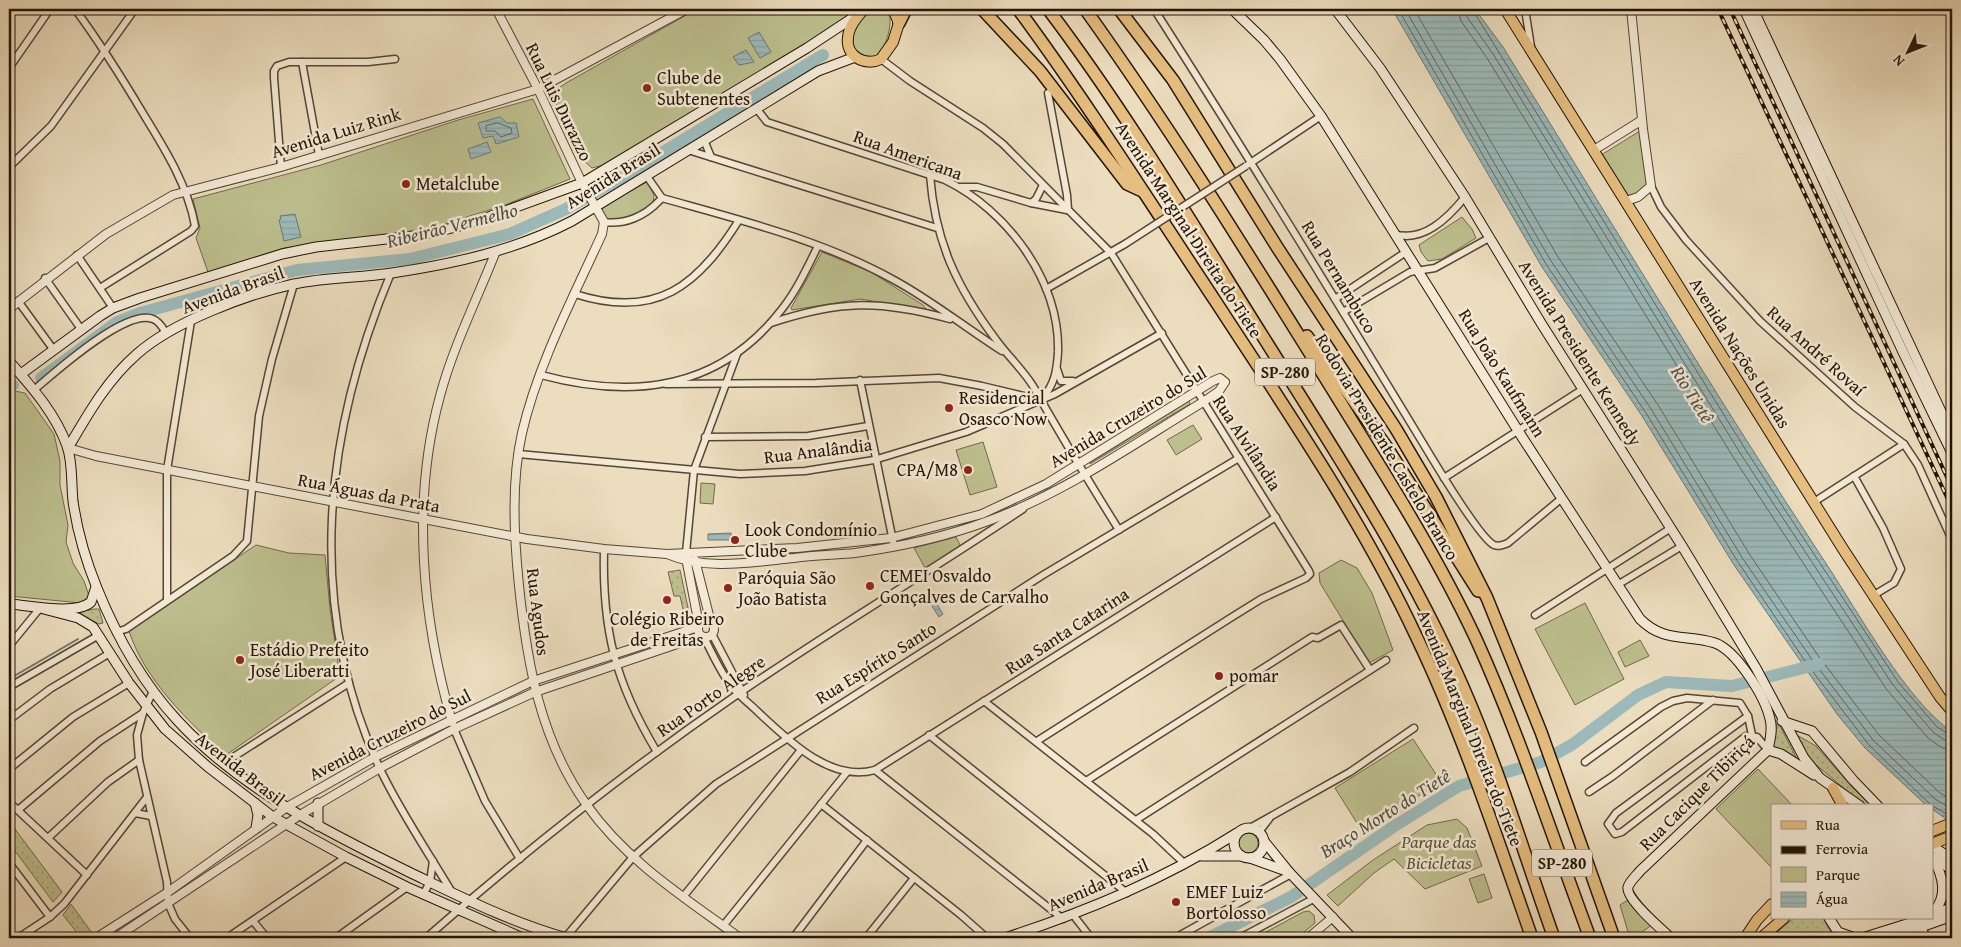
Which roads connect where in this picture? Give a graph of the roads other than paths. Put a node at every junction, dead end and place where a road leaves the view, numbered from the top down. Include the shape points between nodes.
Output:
1 (50, 9) edge
2 (75, 9) edge
3 (135, 9) edge
4 (496, 9) edge
5 (686, 9) edge
6 (982, 9) edge
7 (1018, 9) edge
8 (1048, 9) edge
9 (1085, 9) edge
10 (1119, 9) edge
11 (1154, 9) edge
12 (1232, 9) edge
13 (1335, 9) edge
14 (1506, 9) edge
15 (1526, 9) edge
16 (1631, 9) edge
17 (1744, 9) edge
18 (1752, 9) edge
19 (862, 11) edge
20 (898, 13) edge
21 (106, 51) junction
22 (1532, 51) junction
23 (854, 57) junction
24 (395, 59) dead end
25 (880, 59) junction
26 (302, 62) junction
27 (9, 68) edge
28 (538, 89) junction
29 (1048, 93) dead end
30 (756, 108) junction
31 (1321, 116) junction
32 (1642, 120) junction
33 (704, 140) junction
34 (688, 150) junction
35 (1594, 150) junction
36 (319, 155) junction
37 (711, 157) junction
38 (1249, 164) junction
39 (9, 166) edge
40 (282, 167) junction
41 (646, 175) junction
42 (930, 175) junction
43 (582, 183) junction
44 (1043, 185) junction
45 (1651, 186) junction
46 (960, 187) junction
47 (184, 191) junction
48 (1142, 191) junction
49 (1465, 197) junction
50 (662, 198) junction
51 (1626, 201) junction
52 (1031, 203) junction
53 (595, 207) junction
54 (1068, 210) junction
55 (739, 220) junction
56 (604, 222) junction
57 (937, 228) junction
58 (1393, 234) junction
59 (1489, 238) junction
60 (818, 246) junction
61 (496, 252) junction
62 (1406, 252) junction
63 (1111, 253) junction
64 (77, 255) junction
65 (1418, 269) junction
66 (391, 273) junction
67 (46, 278) junction
68 (294, 284) junction
69 (1270, 286) junction
70 (100, 288) junction
71 (1046, 289) junction
72 (575, 294) junction
73 (1335, 299) junction
74 (18, 301) junction
75 (9, 308) edge
76 (113, 308) junction
77 (1343, 312) junction
78 (191, 321) junction
79 (955, 321) junction
80 (770, 324) junction
81 (81, 329) junction
82 (166, 333) junction
83 (1162, 334) junction
84 (53, 349) junction
85 (1006, 353) junction
86 (737, 354) junction
87 (9, 361) edge
88 (1057, 368) junction
89 (21, 374) junction
90 (541, 375) junction
91 (860, 380) junction
92 (1077, 381) junction
93 (666, 384) junction
94 (728, 384) junction
95 (1582, 389) junction
96 (34, 390) junction
97 (1196, 391) junction
98 (1040, 400) junction
99 (1203, 402) junction
100 (868, 426) junction
101 (1519, 430) junction
102 (1952, 435) edge
103 (705, 437) junction
104 (1904, 444) junction
105 (68, 448) junction
106 (1952, 453) edge
107 (518, 454) junction
108 (1239, 458) junction
109 (874, 460) junction
110 (1078, 465) junction
111 (167, 470) junction
112 (694, 470) junction
113 (1084, 474) junction
114 (1854, 476) junction
115 (1444, 478) junction
116 (254, 486) junction
117 (1562, 498) junction
118 (332, 502) junction
119 (1814, 502) junction
120 (1031, 504) junction
121 (1276, 517) junction
122 (423, 518) junction
123 (1671, 528) junction
124 (1119, 530) junction
125 (515, 537) junction
126 (891, 538) junction
127 (1952, 540) edge
128 (894, 546) junction
129 (1682, 546) junction
130 (604, 549) junction
131 (689, 553) junction
132 (667, 554) junction
133 (686, 562) junction
134 (696, 562) junction
135 (1608, 568) junction
136 (1619, 584) junction
137 (96, 587) junction
138 (1874, 595) junction
139 (1487, 598) junction
140 (167, 600) junction
141 (11, 604) edge
142 (40, 608) junction
143 (1535, 615) dead end
144 (710, 623) junction
145 (699, 626) junction
146 (116, 632) junction
147 (712, 634) junction
148 (99, 635) junction
149 (703, 636) junction
150 (9, 646) edge
151 (110, 653) junction
152 (613, 654) junction
153 (1386, 660) dead end
154 (616, 664) junction
155 (1370, 670) junction
156 (533, 681) junction
157 (130, 683) junction
158 (349, 683) junction
159 (9, 687) edge
160 (153, 691) junction
161 (535, 692) junction
162 (740, 693) junction
163 (1712, 700) junction
164 (984, 701) junction
165 (144, 709) junction
166 (1952, 711) edge
167 (1769, 715) junction
168 (1748, 716) junction
169 (451, 719) junction
170 (9, 720) edge
171 (1784, 722) junction
172 (1414, 728) dead end
173 (454, 729) junction
174 (1752, 735) junction
175 (929, 736) junction
176 (785, 738) junction
177 (1037, 741) junction
178 (801, 750) junction
179 (1768, 750) junction
180 (657, 752) junction
181 (375, 757) junction
182 (139, 760) junction
183 (1586, 762) dead end
184 (224, 763) junction
185 (9, 768) edge
186 (380, 768) junction
187 (875, 770) junction
188 (847, 772) junction
189 (1820, 778) junction
190 (1086, 781) junction
191 (1833, 788) junction
192 (1589, 792) dead end
193 (147, 797) junction
194 (9, 802) edge
195 (255, 803) junction
196 (318, 803) junction
197 (586, 804) junction
198 (821, 804) junction
199 (1842, 804) edge
200 (1857, 804) edge
201 (1876, 804) edge
202 (287, 806) junction
203 (18, 810) junction
204 (135, 813) junction
205 (300, 815) junction
206 (151, 816) junction
207 (273, 817) junction
208 (1136, 820) junction
209 (1952, 824) edge
210 (285, 825) junction
211 (318, 826) junction
212 (256, 828) junction
213 (1934, 830) edge
214 (1237, 834) junction
215 (1258, 834) junction
216 (1952, 836) edge
217 (48, 838) junction
218 (867, 840) junction
219 (1934, 844) edge
220 (1934, 846) edge
221 (1202, 856) junction
222 (1240, 856) junction
223 (346, 857) junction
224 (633, 857) junction
225 (1250, 858) junction
226 (1934, 858) edge
227 (520, 859) junction
228 (1952, 859) edge
229 (1934, 860) edge
230 (433, 861) junction
231 (9, 863) edge
232 (1185, 864) junction
233 (1952, 870) edge
234 (1291, 875) junction
235 (87, 876) junction
236 (914, 878) junction
237 (430, 882) junction
238 (407, 887) junction
239 (168, 892) junction
240 (1128, 893) junction
241 (453, 894) junction
242 (423, 895) junction
243 (1312, 896) junction
244 (682, 897) junction
245 (469, 901) junction
246 (168, 903) junction
247 (1771, 905) edge
248 (1952, 907) edge
249 (458, 911) junction
250 (1934, 913) edge
251 (1934, 914) edge
252 (1074, 916) junction
253 (1771, 916) edge
254 (1952, 916) edge
255 (50, 917) junction
256 (1333, 917) junction
257 (1063, 919) junction
258 (1782, 920) edge
259 (1830, 920) edge
260 (1934, 920) edge
261 (253, 921) junction
262 (1924, 922) edge
263 (723, 926) junction
264 (9, 931) edge
265 (14, 938) edge
266 (18, 938) edge
267 (96, 938) edge
268 (115, 938) edge
269 (190, 938) edge
270 (227, 938) edge
271 (267, 938) edge
272 (336, 938) edge
273 (426, 938) edge
274 (523, 938) edge
275 (566, 938) edge
276 (740, 938) edge
277 (793, 938) edge
278 (866, 938) edge
279 (987, 938) edge
280 (1005, 938) edge
281 (1091, 938) edge
282 (1175, 938) edge
283 (1240, 938) edge
284 (1308, 938) edge
285 (1352, 938) edge
286 (1532, 938) edge
287 (1554, 938) edge
288 (1590, 938) edge
289 (1614, 938) edge
290 (1671, 938) edge
291 (1745, 938) edge
292 (1762, 938) edge
293 (1855, 938) edge
294 (1862, 938) edge
295 (1890, 938) edge
296 (1927, 938) edge

1 - 27 street
2 - 21 street
3 - 21 street
4 - 28 street, Rua Luis Durazzo
5 - 28 street, Avenida Luiz Rink
6 - 48 highway via 1040,71 1127,184
7 - 48 highway, Avenida Marginal Direita do Tiete
8 - 287 highway, SP-280 via 1147,154 1386,536 1424,603 1490,753
9 - 69 highway, Rodovia Presidente Castelo Branco / SP-280 via 1135,79
10 - 139 highway via 1173,80 1396,430 1436,497
11 - 38 street, Rua Pernambuco
12 - 31 main road, Rua João Kaufmann via 1269,46
13 - 49 main road, Avenida Presidente Kennedy via 1396,91
14 - 22 main road, Avenida Nações Unidas
15 - 22 street
16 - 32 street, Rua André Rovaí
17 - 106 main road
18 - 102 main road
19 - 23 main road, Avenida Brasil via 848,38
19 - 43 main road, Avenida Brasil via 807,48
20 - 25 main road via 893,42
21 - 39 street via 51,126
21 - 47 street via 168,153
22 - 35 main road, Avenida Nações Unidas
23 - 25 main road, Avenida Brasil via 867,62
23 - 30 main road, Avenida Brasil via 824,68
24 - 26 street
25 - 44 street, Rua Alvilândia via 983,128
26 - 36 street
26 - 40 street via 282,62 274,71
28 - 36 street, Avenida Luiz Rink
28 - 43 street, Rua Luis Durazzo
29 - 54 street
30 - 33 main road, Avenida Brasil
30 - 42 street, Rua Americana via 767,122
31 - 38 street
31 - 58 main road, Rua João Kaufmann
32 - 35 street
32 - 45 street, Rua André Rovaí
33 - 34 main road, Avenida Brasil
33 - 37 street
34 - 37 street
34 - 41 main road, Avenida Brasil
35 - 51 main road, Avenida Nações Unidas
36 - 40 street, Avenida Luiz Rink
37 - 57 street
38 - 63 street, bridge
38 - 73 street, Rua Pernambuco
40 - 47 street, Avenida Luiz Rink
41 - 50 street
41 - 53 main road, Avenida Brasil
42 - 46 street, Rua Americana
42 - 57 street
43 - 53 street, Rua Luis Durazzo
43 - 76 main road, Avenida Brasil via 448,230 393,240 298,250
44 - 52 street
44 - 54 street, Rua Alvilândia
45 - 51 street
45 - 104 street, Rua André Rovaí via 1661,207 1681,234 1760,321 1855,407
46 - 52 street via 977,187
46 - 71 street, Rua Americana via 990,210 1011,232
47 - 64 street, Avenida Luiz Rink via 124,222
47 - 70 street via 194,229
48 - 286 highway, Avenida Marginal Direita do Tiete via 1282,402 1368,543 1418,640 1469,764
49 - 58 street via 1452,213 1422,233 1408,237
49 - 59 main road, Avenida Presidente Kennedy
50 - 55 street
50 - 56 street via 633,219 615,224
51 - 119 main road, Avenida Nações Unidas
52 - 54 street
53 - 56 street, Rua Luis Durazzo
53 - 61 main road, Avenida Brasil via 541,236
54 - 63 street, Rua Alvilândia
55 - 60 street
55 - 72 street via 710,263 677,289 659,297 625,303 609,303
56 - 72 street, Rua Agudos via 602,234
57 - 85 street via 960,285 977,315
58 - 62 main road, Rua João Kaufmann
59 - 65 street via 1447,262 1428,270
59 - 95 main road, Avenida Presidente Kennedy
60 - 79 street via 893,279
60 - 80 street via 794,292
61 - 66 main road, Avenida Brasil
61 - 122 street via 441,393 430,439
62 - 65 main road, Rua João Kaufmann
62 - 73 street
63 - 71 street
63 - 83 street, Rua Alvilândia
64 - 67 street, Avenida Luiz Rink
64 - 70 street
65 - 77 street
65 - 101 main road, Rua João Kaufmann
66 - 68 main road, Avenida Brasil
66 - 118 street via 356,371 335,468
67 - 74 street, Avenida Luiz Rink
67 - 81 street
68 - 78 main road, Avenida Brasil via 251,296
68 - 116 street via 265,387 254,459
69 - 139 highway via 1386,446 1474,588
69 - 288 highway, Rodovia Presidente Castelo Branco / SP-280 via 1417,526 1448,583 1476,641 1518,744
70 - 76 street
71 - 88 street, Rua Americana via 1056,327
72 - 90 street, Rua Agudos
73 - 77 street, Rua Pernambuco
74 - 75 street, Avenida Luiz Rink
74 - 84 street
76 - 81 main road, Avenida Brasil
77 - 115 street, Rua Pernambuco
78 - 82 main road, Avenida Brasil
78 - 111 street
79 - 80 street via 904,308 860,304 819,309
79 - 85 street
80 - 86 street
81 - 84 main road, Avenida Brasil
82 - 96 street via 154,319 134,320 91,343
82 - 105 main road, Avenida Brasil via 122,368 94,404
83 - 92 street, Rua Analândia
83 - 97 street, Rua Alvilândia
84 - 89 main road, Avenida Brasil
85 - 98 street via 1032,384
86 - 93 street via 712,368
86 - 94 street
87 - 89 main road
88 - 92 street via 1061,381
88 - 98 street, Rua Americana via 1051,388
89 - 96 main road
90 - 93 street via 609,388
90 - 107 street, Rua Agudos
91 - 94 street
91 - 98 street via 939,378
91 - 100 street
92 - 98 street, Rua Analândia
93 - 94 street
94 - 103 street
95 - 101 street
95 - 123 main road, Avenida Presidente Kennedy
96 - 105 main road via 54,419
97 - 99 street, Rua Alvilândia
97 - 99 street, Avenida Cruzeiro do Sul via 1218,378 1224,381 1222,388
97 - 110 street, Avenida Cruzeiro do Sul
98 - 109 street, Rua Analândia via 966,432
98 - 110 street
99 - 108 street, Rua Alvilândia
99 - 113 street, Avenida Cruzeiro do Sul
100 - 103 street via 808,436
100 - 109 street
101 - 115 street
101 - 117 main road, Rua João Kaufmann
103 - 112 street
104 - 114 street
104 - 127 street, Rua André Rovaí via 1918,465
105 - 111 street, Rua Águas da Prata
105 - 137 main road, Avenida Brasil via 77,522
107 - 112 street, Rua Analândia
107 - 125 street, Rua Agudos
108 - 121 street, Rua Alvilândia
108 - 124 street, Rua Espírito Santo
109 - 112 street, Rua Analândia via 775,473
109 - 126 street
110 - 113 street
110 - 126 street, Avenida Cruzeiro do Sul via 1027,494 982,514
111 - 116 street, Rua Águas da Prata
111 - 140 street
112 - 131 street via 687,542
113 - 120 street, Avenida Cruzeiro do Sul
113 - 124 street
114 - 119 street
114 - 138 street via 1901,569 1894,583
115 - 117 street, Rua Pernambuco via 1488,541 1501,546
116 - 118 street, Rua Águas da Prata
116 - 140 street via 245,544 233,556
117 - 135 main road, Rua João Kaufmann
118 - 122 street, Rua Águas da Prata
118 - 158 street via 330,556 333,601
119 - 138 main road, Avenida Nações Unidas
120 - 128 street, Avenida Cruzeiro do Sul via 959,530
120 - 162 street, Rua Porto Alegre
121 - 164 street, Rua Santa Catarina
121 - 177 street, Rua Alvilândia via 1307,564 1310,574 1261,599
122 - 125 street, Rua Águas da Prata
122 - 169 street via 424,566 430,613
123 - 129 main road, Avenida Presidente Kennedy
123 - 135 street
124 - 176 street, Rua Espírito Santo
125 - 130 street, Rua Águas da Prata
125 - 156 street, Rua Agudos via 525,644
126 - 128 street
126 - 131 street, Avenida Cruzeiro do Sul via 797,548
128 - 134 street, Avenida Cruzeiro do Sul via 854,553 736,563
129 - 136 street
129 - 171 main road, Avenida Presidente Kennedy via 1756,668
130 - 132 street, Rua Águas da Prata
130 - 152 street via 604,604
131 - 132 street, Rua Águas da Prata
131 - 133 street
131 - 134 street
132 - 133 street, Rua Águas da Prata
133 - 134 street, Avenida Cruzeiro do Sul
133 - 145 street
134 - 144 street
135 - 136 main road, Rua João Kaufmann
135 - 143 street
136 - 167 main road, Rua João Kaufmann via 1648,627 1667,636 1716,644 1726,650 1741,666
137 - 142 main road via 93,599 85,606
137 - 146 main road, Avenida Brasil
138 - 166 main road, Avenida Nações Unidas
139 - 289 highway via 1541,732
140 - 146 street via 126,629
141 - 142 main road
142 - 148 main road, Avenida Brasil via 80,619
142 - 150 street
144 - 145 street
144 - 147 street
145 - 149 street
145 - 152 street, Avenida Cruzeiro do Sul
146 - 148 main road
146 - 160 main road, Avenida Brasil
147 - 149 street
147 - 162 street
148 - 151 main road, Avenida Brasil
148 - 159 street
149 - 154 street, Avenida Cruzeiro do Sul
149 - 162 street via 731,686
151 - 157 main road, Avenida Brasil
151 - 170 street via 50,689
152 - 154 street
152 - 156 street, Avenida Cruzeiro do Sul
153 - 155 street
154 - 161 street, Avenida Cruzeiro do Sul
154 - 180 street via 632,707
155 - 190 street via 1340,624 1318,638 1312,637
155 - 208 street
156 - 161 street, Rua Agudos
156 - 169 street, Avenida Cruzeiro do Sul
157 - 165 main road, Avenida Brasil
157 - 185 street via 73,717
158 - 181 street
158 - 184 street
160 - 165 street
160 - 184 main road, Avenida Brasil via 177,720
161 - 173 street, Avenida Cruzeiro do Sul
161 - 197 street, Rua Agudos via 557,753
162 - 176 street
162 - 180 street, Rua Porto Alegre
163 - 168 street via 1740,702
163 - 183 street via 1687,698 1661,707
163 - 192 street
164 - 175 street, Rua Santa Catarina
164 - 177 street
165 - 182 street via 137,735
165 - 195 main road, Avenida Brasil via 183,746
165 - 203 street
167 - 171 main road
167 - 179 main road, Rua Cacique Tibiriçá
168 - 174 street
168 - 174 street via 1616,813 1608,824 1610,830 1615,834 1622,832 1739,740
169 - 173 street
169 - 181 street, Avenida Cruzeiro do Sul
171 - 189 main road, Avenida Presidente Kennedy via 1804,758
171 - 201 main road via 1812,731
172 - 215 street via 1350,772 1271,816
173 - 186 street, Avenida Cruzeiro do Sul
173 - 227 street via 485,801
174 - 179 street
175 - 187 street, Rua Santa Catarina
175 - 240 street
176 - 178 street
176 - 224 street, Rua Espírito Santo via 701,795
177 - 190 street
178 - 188 street
178 - 244 street
179 - 189 main road via 1781,754
179 - 290 main road, Rua Cacique Tibiriçá via 1640,871 1628,887 1635,903
180 - 197 street, Rua Porto Alegre
181 - 186 street
181 - 202 street, Avenida Cruzeiro do Sul
182 - 193 street
182 - 217 street via 108,782
184 - 202 main road, Avenida Brasil
186 - 196 street, Avenida Cruzeiro do Sul
186 - 230 street via 398,805
187 - 188 street
187 - 257 street
188 - 198 street
189 - 191 main road, Avenida Presidente Kennedy
190 - 208 street
191 - 199 main road
191 - 200 main road, Avenida Presidente Kennedy
193 - 204 street
193 - 206 street
194 - 203 street
195 - 207 main road, Avenida Brasil
195 - 212 main road via 258,815
196 - 205 street, Avenida Cruzeiro do Sul
196 - 211 main road
197 - 224 street, Rua Agudos
197 - 227 street, Rua Porto Alegre
198 - 218 street
198 - 263 street
202 - 205 main road, Avenida Brasil
202 - 207 street, Avenida Cruzeiro do Sul
203 - 217 street
204 - 206 street
204 - 235 street
205 - 210 street, Avenida Cruzeiro do Sul
205 - 211 main road, Avenida Brasil
206 - 239 street
207 - 210 main road, Avenida Brasil
207 - 212 street, Avenida Cruzeiro do Sul
208 - 232 street
209 - 213 main road
210 - 223 main road, Avenida Brasil
210 - 246 street, Avenida Cruzeiro do Sul
211 - 237 main road, Avenida Brasil
212 - 239 street, Avenida Cruzeiro do Sul
214 - 215 main road
214 - 221 main road, Avenida Brasil
214 - 222 main road via 1234,843
215 - 225 main road via 1262,850
215 - 234 main road
216 - 219 main road
217 - 235 street
218 - 236 street
218 - 277 street
220 - 228 main road
221 - 222 main road, Avenida Brasil
221 - 232 main road, Avenida Brasil
222 - 225 main road
223 - 238 main road, Avenida Brasil
223 - 261 street
224 - 244 street, Rua Agudos
224 - 275 street, Rua Espírito Santo
225 - 234 main road
226 - 233 main road
227 - 245 street, Rua Porto Alegre
229 - 250 main road via 1944,894
230 - 237 street
230 - 241 street
231 - 255 street
232 - 240 main road, Avenida Brasil
234 - 243 main road
234 - 282 street
235 - 255 street
236 - 278 street
236 - 279 street
237 - 241 main road, Avenida Brasil
237 - 242 street
238 - 242 main road, Avenida Brasil
238 - 272 street
239 - 246 street
239 - 267 street, Avenida Cruzeiro do Sul
240 - 252 main road, Avenida Brasil
241 - 245 main road, Avenida Brasil
242 - 249 main road, Avenida Brasil
243 - 256 main road
243 - 283 street
244 - 263 street, Rua Agudos
245 - 249 street, Rua Porto Alegre
245 - 275 main road, Avenida Brasil
246 - 268 street, Avenida Cruzeiro do Sul
246 - 269 street via 174,918
247 - 291 main road
248 - 251 main road
249 - 273 street, Rua Porto Alegre
249 - 274 main road, Avenida Brasil
252 - 257 main road, Avenida Brasil
252 - 281 street
253 - 291 main road
254 - 260 main road
255 - 266 street
256 - 284 street
256 - 285 main road
257 - 280 main road, Avenida Brasil
258 - 292 main road
259 - 293 main road via 1838,932
261 - 270 street
261 - 271 street
262 - 294 main road
262 - 295 main road
262 - 296 street
263 - 276 street, Rua Agudos
264 - 265 street

